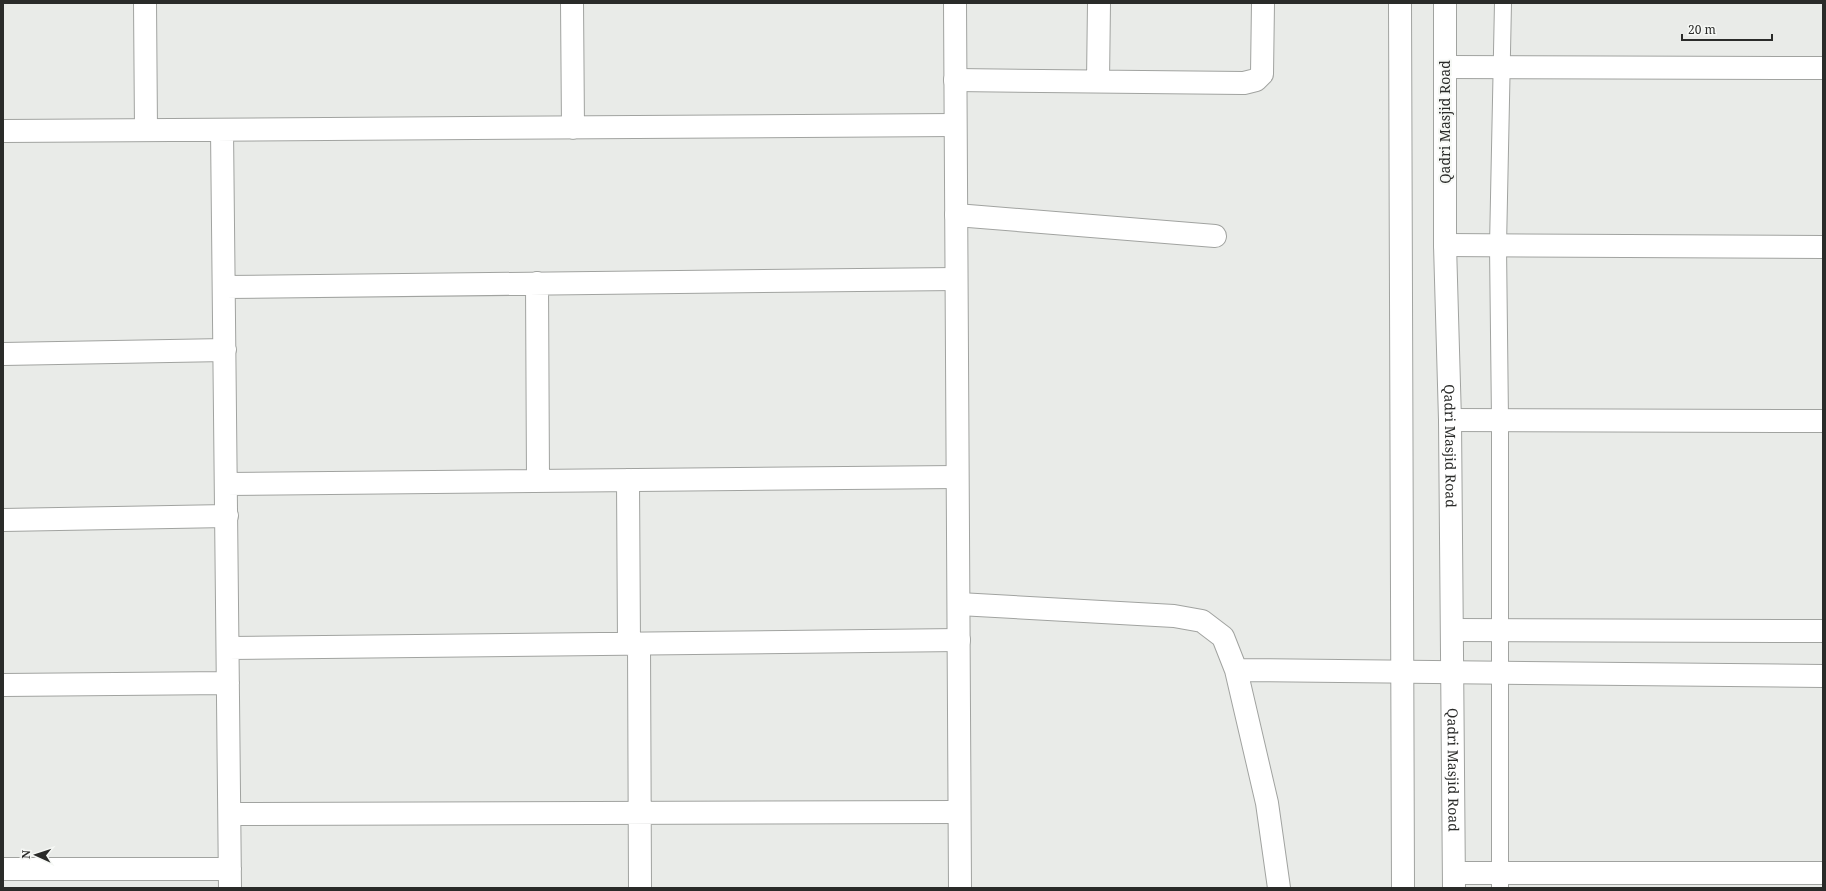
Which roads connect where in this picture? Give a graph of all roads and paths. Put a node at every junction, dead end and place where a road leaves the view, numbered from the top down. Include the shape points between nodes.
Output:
1 (145, 3) edge
2 (572, 3) edge
3 (955, 3) edge
4 (1099, 3) edge
5 (1263, 3) edge
6 (1400, 3) edge
7 (1445, 3) edge
8 (1503, 3) edge
9 (1446, 67) junction
10 (1503, 68) junction
11 (1823, 68) edge
12 (955, 80) junction
13 (1098, 81) junction
14 (955, 125) junction
15 (573, 128) junction
16 (146, 130) junction
17 (222, 130) junction
18 (3, 131) edge
19 (956, 215) junction
20 (1215, 236) dead end
21 (1445, 246) junction
22 (1498, 246) junction
23 (1823, 247) edge
24 (956, 279) junction
25 (536, 283) junction
26 (224, 286) junction
27 (225, 350) junction
28 (3, 354) edge
29 (1450, 420) junction
30 (1500, 420) junction
31 (1823, 421) edge
32 (957, 477) junction
33 (628, 480) junction
34 (538, 481) junction
35 (226, 484) junction
36 (227, 516) junction
37 (3, 520) edge
38 (959, 604) junction
39 (1452, 630) junction
40 (1500, 630) junction
41 (1823, 631) edge
42 (959, 640) junction
43 (634, 644) junction
44 (228, 648) junction
45 (1236, 670) junction
46 (1401, 672) junction
47 (1452, 672) junction
48 (1499, 673) junction
49 (1823, 676) edge
50 (228, 683) junction
51 (3, 685) edge
52 (959, 812) junction
53 (640, 813) junction
54 (230, 814) junction
55 (3, 870) edge
56 (1823, 873) edge
57 (230, 878) edge
58 (1454, 881) edge
59 (1500, 881) edge
60 (640, 888) edge
61 (960, 888) edge
62 (1279, 888) edge
63 (1403, 888) edge

1 - 16 street
2 - 15 street
3 - 12 street
4 - 13 street
5 - 13 street via 1262,74 1256,80 1244,83
6 - 46 street
7 - 9 street, Qadri Masjid Road
8 - 10 lane
9 - 10 street
9 - 21 street, Qadri Masjid Road
10 - 11 street
10 - 22 lane
12 - 13 street
12 - 14 street
14 - 15 street
14 - 19 street
15 - 17 street
16 - 17 street
16 - 18 street
17 - 26 street
19 - 20 street
19 - 24 street
21 - 22 street
21 - 29 street, Qadri Masjid Road
22 - 23 street
22 - 30 lane
24 - 25 street
24 - 32 street
25 - 26 street
25 - 34 street
26 - 27 street
27 - 28 street
27 - 35 street
29 - 30 street
29 - 39 street, Qadri Masjid Road
30 - 31 street
30 - 40 lane
32 - 33 street
32 - 38 street
33 - 34 street
33 - 43 street
34 - 35 street
35 - 36 street
36 - 37 street
36 - 44 street
38 - 42 street
38 - 45 street via 1174,616 1202,621 1223,637
39 - 40 street
39 - 47 street, Qadri Masjid Road
40 - 41 street
40 - 48 lane
42 - 43 street
42 - 52 street
43 - 44 street
43 - 53 street
44 - 50 street
45 - 46 street
45 - 62 street via 1267,803
46 - 47 street
46 - 63 street
47 - 48 street
47 - 58 street, Qadri Masjid Road
48 - 49 street
48 - 59 lane
50 - 51 street
50 - 54 street
52 - 53 street
52 - 61 street
53 - 54 street
53 - 60 street
54 - 57 street
55 - 57 street
56 - 59 street
58 - 59 street

